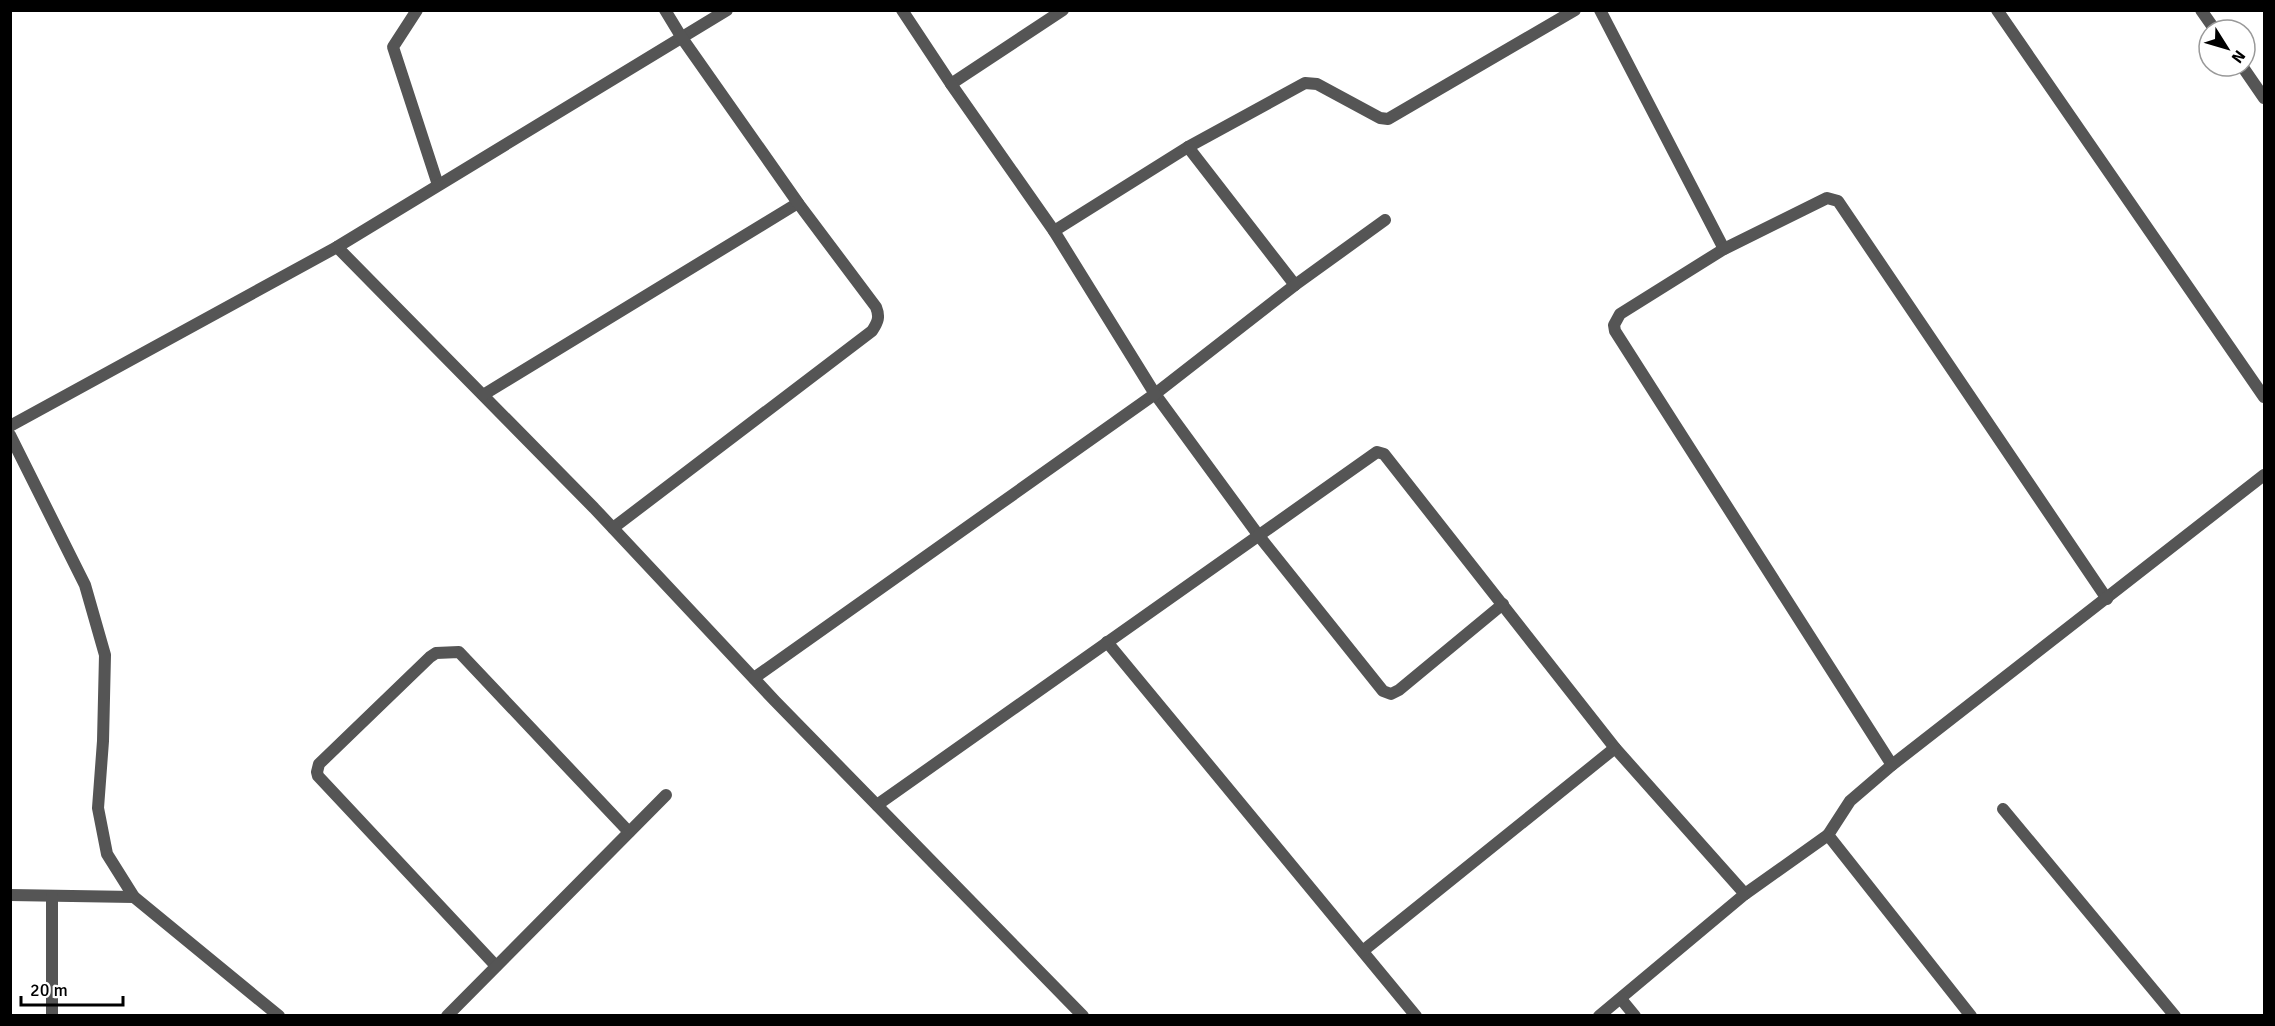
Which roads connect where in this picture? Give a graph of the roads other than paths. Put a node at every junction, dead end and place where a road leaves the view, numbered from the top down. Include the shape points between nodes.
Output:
1 (417, 10) edge
2 (665, 10) edge
3 (727, 10) edge
4 (902, 10) edge
5 (1064, 10) edge
6 (1575, 10) edge
7 (1600, 10) edge
8 (1996, 10) edge
9 (682, 38) junction
10 (2251, 78) edge
11 (951, 84) junction
12 (2265, 98) edge
13 (1188, 147) junction
14 (438, 185) junction
15 (798, 203) junction
16 (1385, 220) dead end
17 (1054, 231) junction
18 (337, 247) junction
19 (1724, 249) junction
20 (1295, 285) junction
21 (1155, 394) junction
22 (483, 395) junction
23 (2265, 397) edge
24 (10, 426) edge
25 (10, 435) edge
26 (2265, 475) edge
27 (613, 528) junction
28 (1259, 536) junction
29 (2107, 599) junction
30 (1503, 604) junction
31 (1107, 642) junction
32 (754, 678) junction
33 (1615, 748) junction
34 (1892, 765) junction
35 (666, 795) dead end
36 (877, 805) junction
37 (2003, 809) dead end
38 (629, 832) junction
39 (1828, 835) junction
40 (1745, 894) junction
41 (10, 895) edge
42 (52, 896) junction
43 (134, 897) junction
44 (1364, 950) junction
45 (496, 966) junction
46 (1621, 999) junction
47 (52, 1016) edge
48 (279, 1016) edge
49 (447, 1016) edge
50 (1083, 1016) edge
51 (1416, 1016) edge
52 (1599, 1016) edge
53 (1635, 1016) edge
54 (1971, 1016) edge
55 (2175, 1016) edge

1 - 14 street via 393,47
2 - 9 street
3 - 9 street
4 - 11 street
5 - 11 street
6 - 13 street via 1388,119 1317,84 1305,83
7 - 19 street
8 - 23 street
9 - 14 street
9 - 15 street
10 - 12 street
11 - 17 street
13 - 17 street
13 - 20 street
14 - 18 street
15 - 22 street
15 - 27 street via 876,307 878,322 873,331
16 - 20 street
17 - 21 street
18 - 22 street
18 - 24 street
19 - 29 street via 1827,198 1838,201
19 - 34 street via 1620,314 1615,331
20 - 21 street
21 - 28 street
21 - 32 street
22 - 27 street
25 - 43 street via 85,585 105,655 98,808 107,854
26 - 29 street
27 - 32 street
28 - 30 street via 1374,453 1381,452
28 - 30 street via 1383,692 1399,690
28 - 31 street
29 - 34 street
30 - 33 street
31 - 36 street
31 - 44 street
32 - 36 street
33 - 40 street
33 - 44 street
34 - 39 street via 1850,801
35 - 38 street
36 - 50 street
37 - 55 street
38 - 45 street
38 - 45 street via 459,652 436,652 320,764 318,776
39 - 40 street
39 - 54 street
40 - 46 street
41 - 42 street
42 - 43 street
42 - 47 street
43 - 48 street
44 - 51 street
45 - 49 street
46 - 52 street
46 - 53 street

